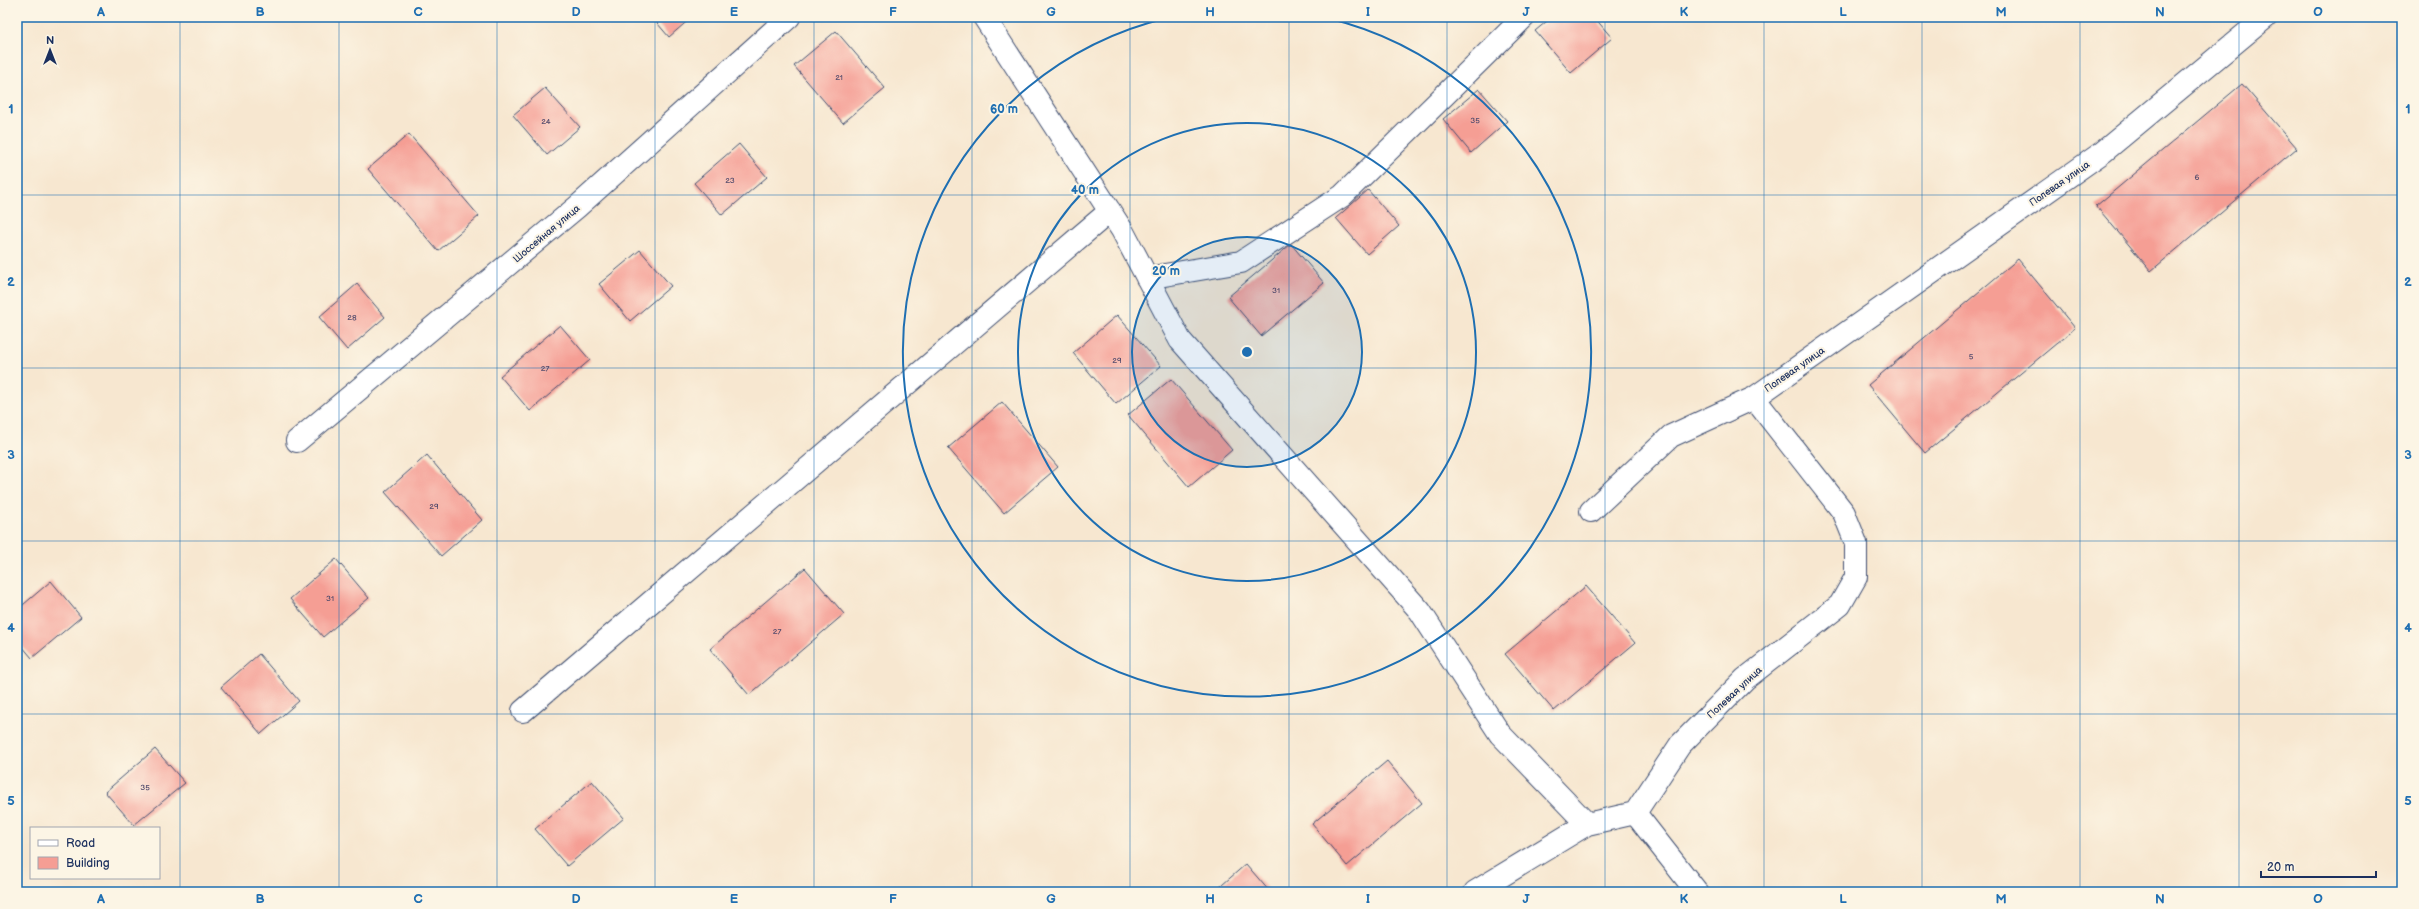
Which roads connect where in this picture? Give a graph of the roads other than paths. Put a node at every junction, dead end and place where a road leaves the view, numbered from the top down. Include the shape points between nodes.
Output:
1 (789, 17) edge
2 (984, 17) edge
3 (1524, 17) edge
4 (2266, 17) edge
5 (1110, 211) junction
6 (1147, 278) junction
7 (1754, 398) junction
8 (297, 441) dead end
9 (1591, 511) dead end
10 (523, 711) dead end
11 (1636, 813) junction
12 (1588, 824) junction
13 (1475, 892) edge
14 (1697, 892) edge

1 - 8 street, Шоссейная улица via 577,207
2 - 5 street
3 - 6 street via 1342,196 1241,262
4 - 7 street, Полевая улица via 2103,152
5 - 6 street
5 - 10 street
6 - 12 street via 1180,340 1420,611 1500,734
7 - 9 street via 1671,436
7 - 11 street, Полевая улица via 1844,513 1856,543 1856,577 1840,605 1745,679 1680,745
11 - 12 street
11 - 14 street
12 - 13 street

